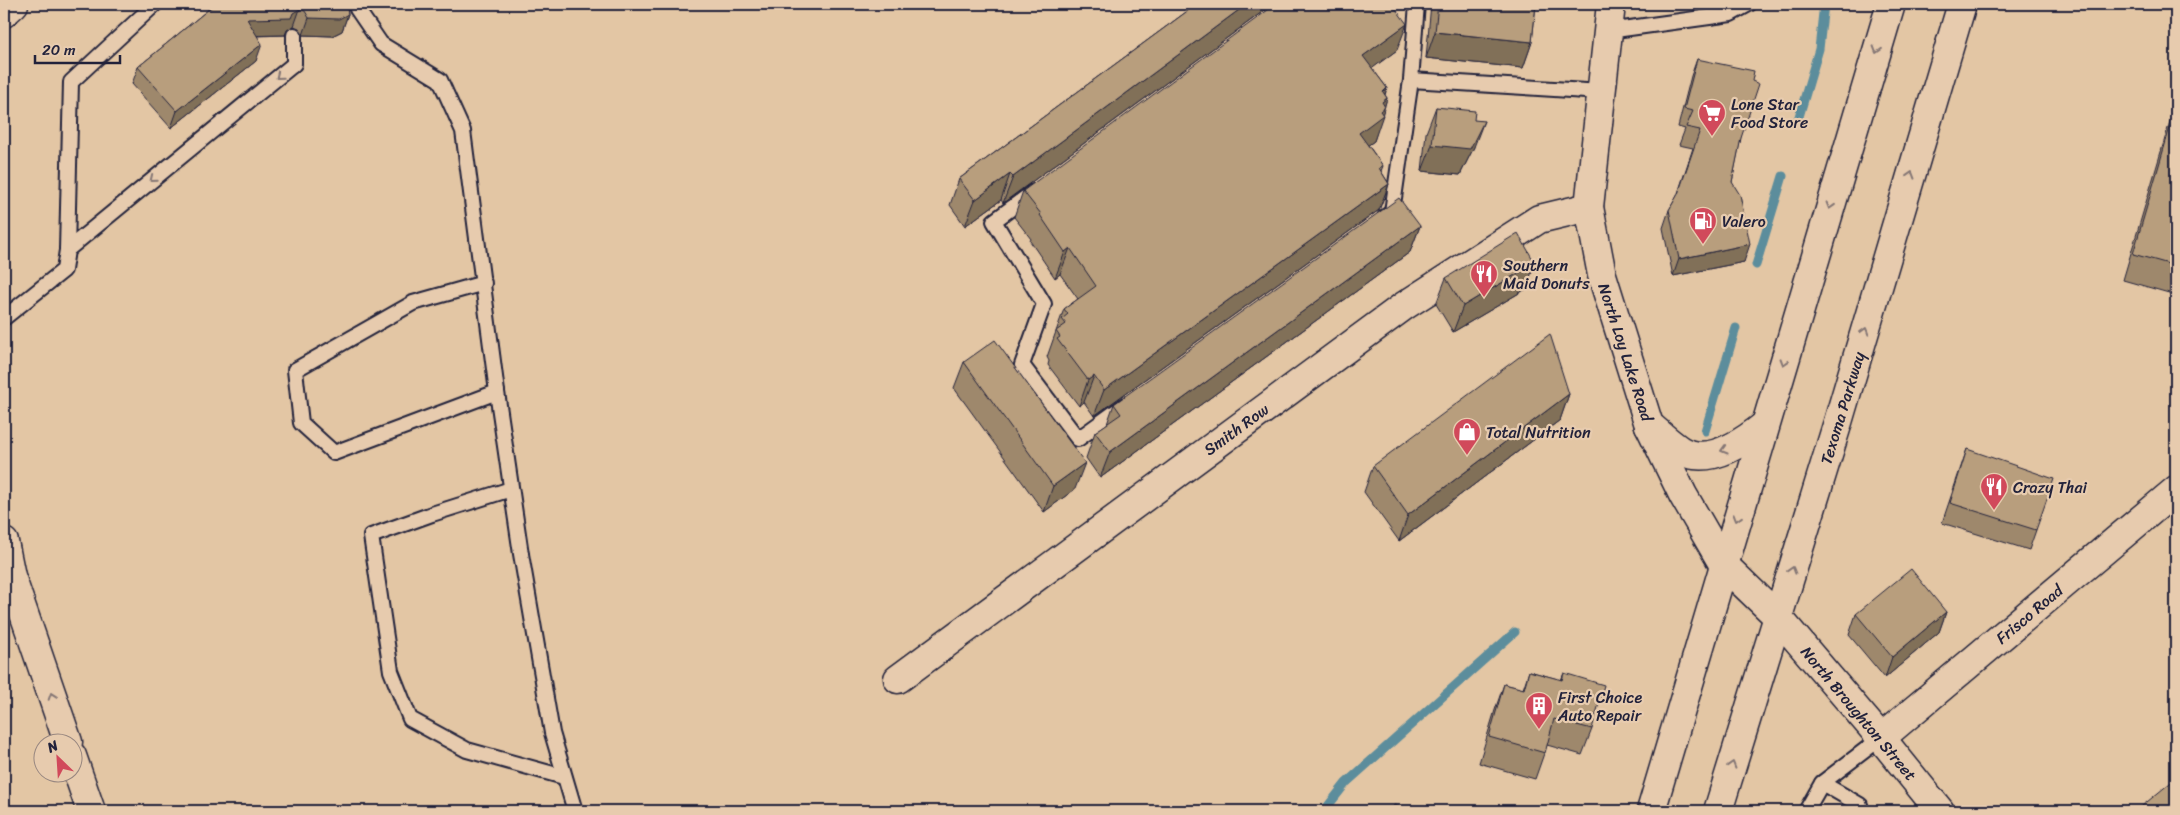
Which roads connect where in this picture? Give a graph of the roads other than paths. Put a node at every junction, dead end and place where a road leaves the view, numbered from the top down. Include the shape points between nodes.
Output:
1 (14, 4) edge
2 (155, 4) edge
3 (356, 4) edge
4 (1417, 4) edge
5 (1612, 4) edge
6 (1750, 4) edge
7 (1891, 4) edge
8 (1962, 4) edge
9 (4, 13) edge
10 (1608, 31) junction
11 (294, 35) dead end
12 (1411, 80) junction
13 (1602, 92) junction
14 (1042, 186) edge
15 (1589, 207) junction
16 (1376, 224) edge
17 (66, 250) junction
18 (484, 282) junction
19 (4, 318) edge
20 (497, 392) junction
21 (1134, 398) edge
22 (1649, 425) junction
23 (1765, 425) junction
24 (511, 489) junction
25 (2176, 490) edge
26 (4, 542) edge
27 (1723, 564) junction
28 (1777, 616) junction
29 (898, 679) dead end
30 (65, 732) edge
31 (1881, 738) junction
32 (564, 777) junction
33 (81, 782) edge
34 (1822, 783) junction
35 (91, 811) edge
36 (575, 811) edge
37 (1651, 811) edge
38 (1718, 811) edge
39 (1806, 811) edge
40 (1856, 811) edge
41 (1940, 811) edge

1 - 9 street
2 - 17 lane via 71,82
3 - 18 lane via 381,44 440,80 464,131
4 - 12 lane
5 - 10 street, North Loy Lake Road
6 - 10 lane via 1731,14
7 -> 23 street
28 -> 8 street, Texoma Parkway
10 - 13 street, North Loy Lake Road
11 -> 17 lane via 294,64
12 - 13 lane
12 - 16 lane via 1392,212
13 - 15 street, North Loy Lake Road
14 - 21 lane via 994,221 1044,304 1022,365 1078,439
15 - 22 street, North Loy Lake Road via 1602,275
15 - 29 street, Smith Row via 1539,219 1404,306
17 - 19 lane via 64,270
18 - 20 lane
18 - 20 lane via 413,302 294,370 301,423 334,453
20 - 24 lane
23 -> 22 street via 1729,449 1694,455 1681,450
22 - 27 street, North Loy Lake Road via 1683,495
23 -> 27 street
24 - 32 lane via 552,733
24 - 32 lane via 371,536 391,671 410,719 467,750
25 - 31 street, Frisco Road
30 -> 26 street via 11,576
27 - 28 street, North Loy Lake Road
27 - 37 street
28 - 31 street, North Broughton Street
38 -> 28 street, Texoma Parkway
31 - 34 lane
31 - 41 street, North Broughton Street
32 - 36 lane
33 - 35 street
34 - 39 lane
34 - 40 lane via 1860,805

